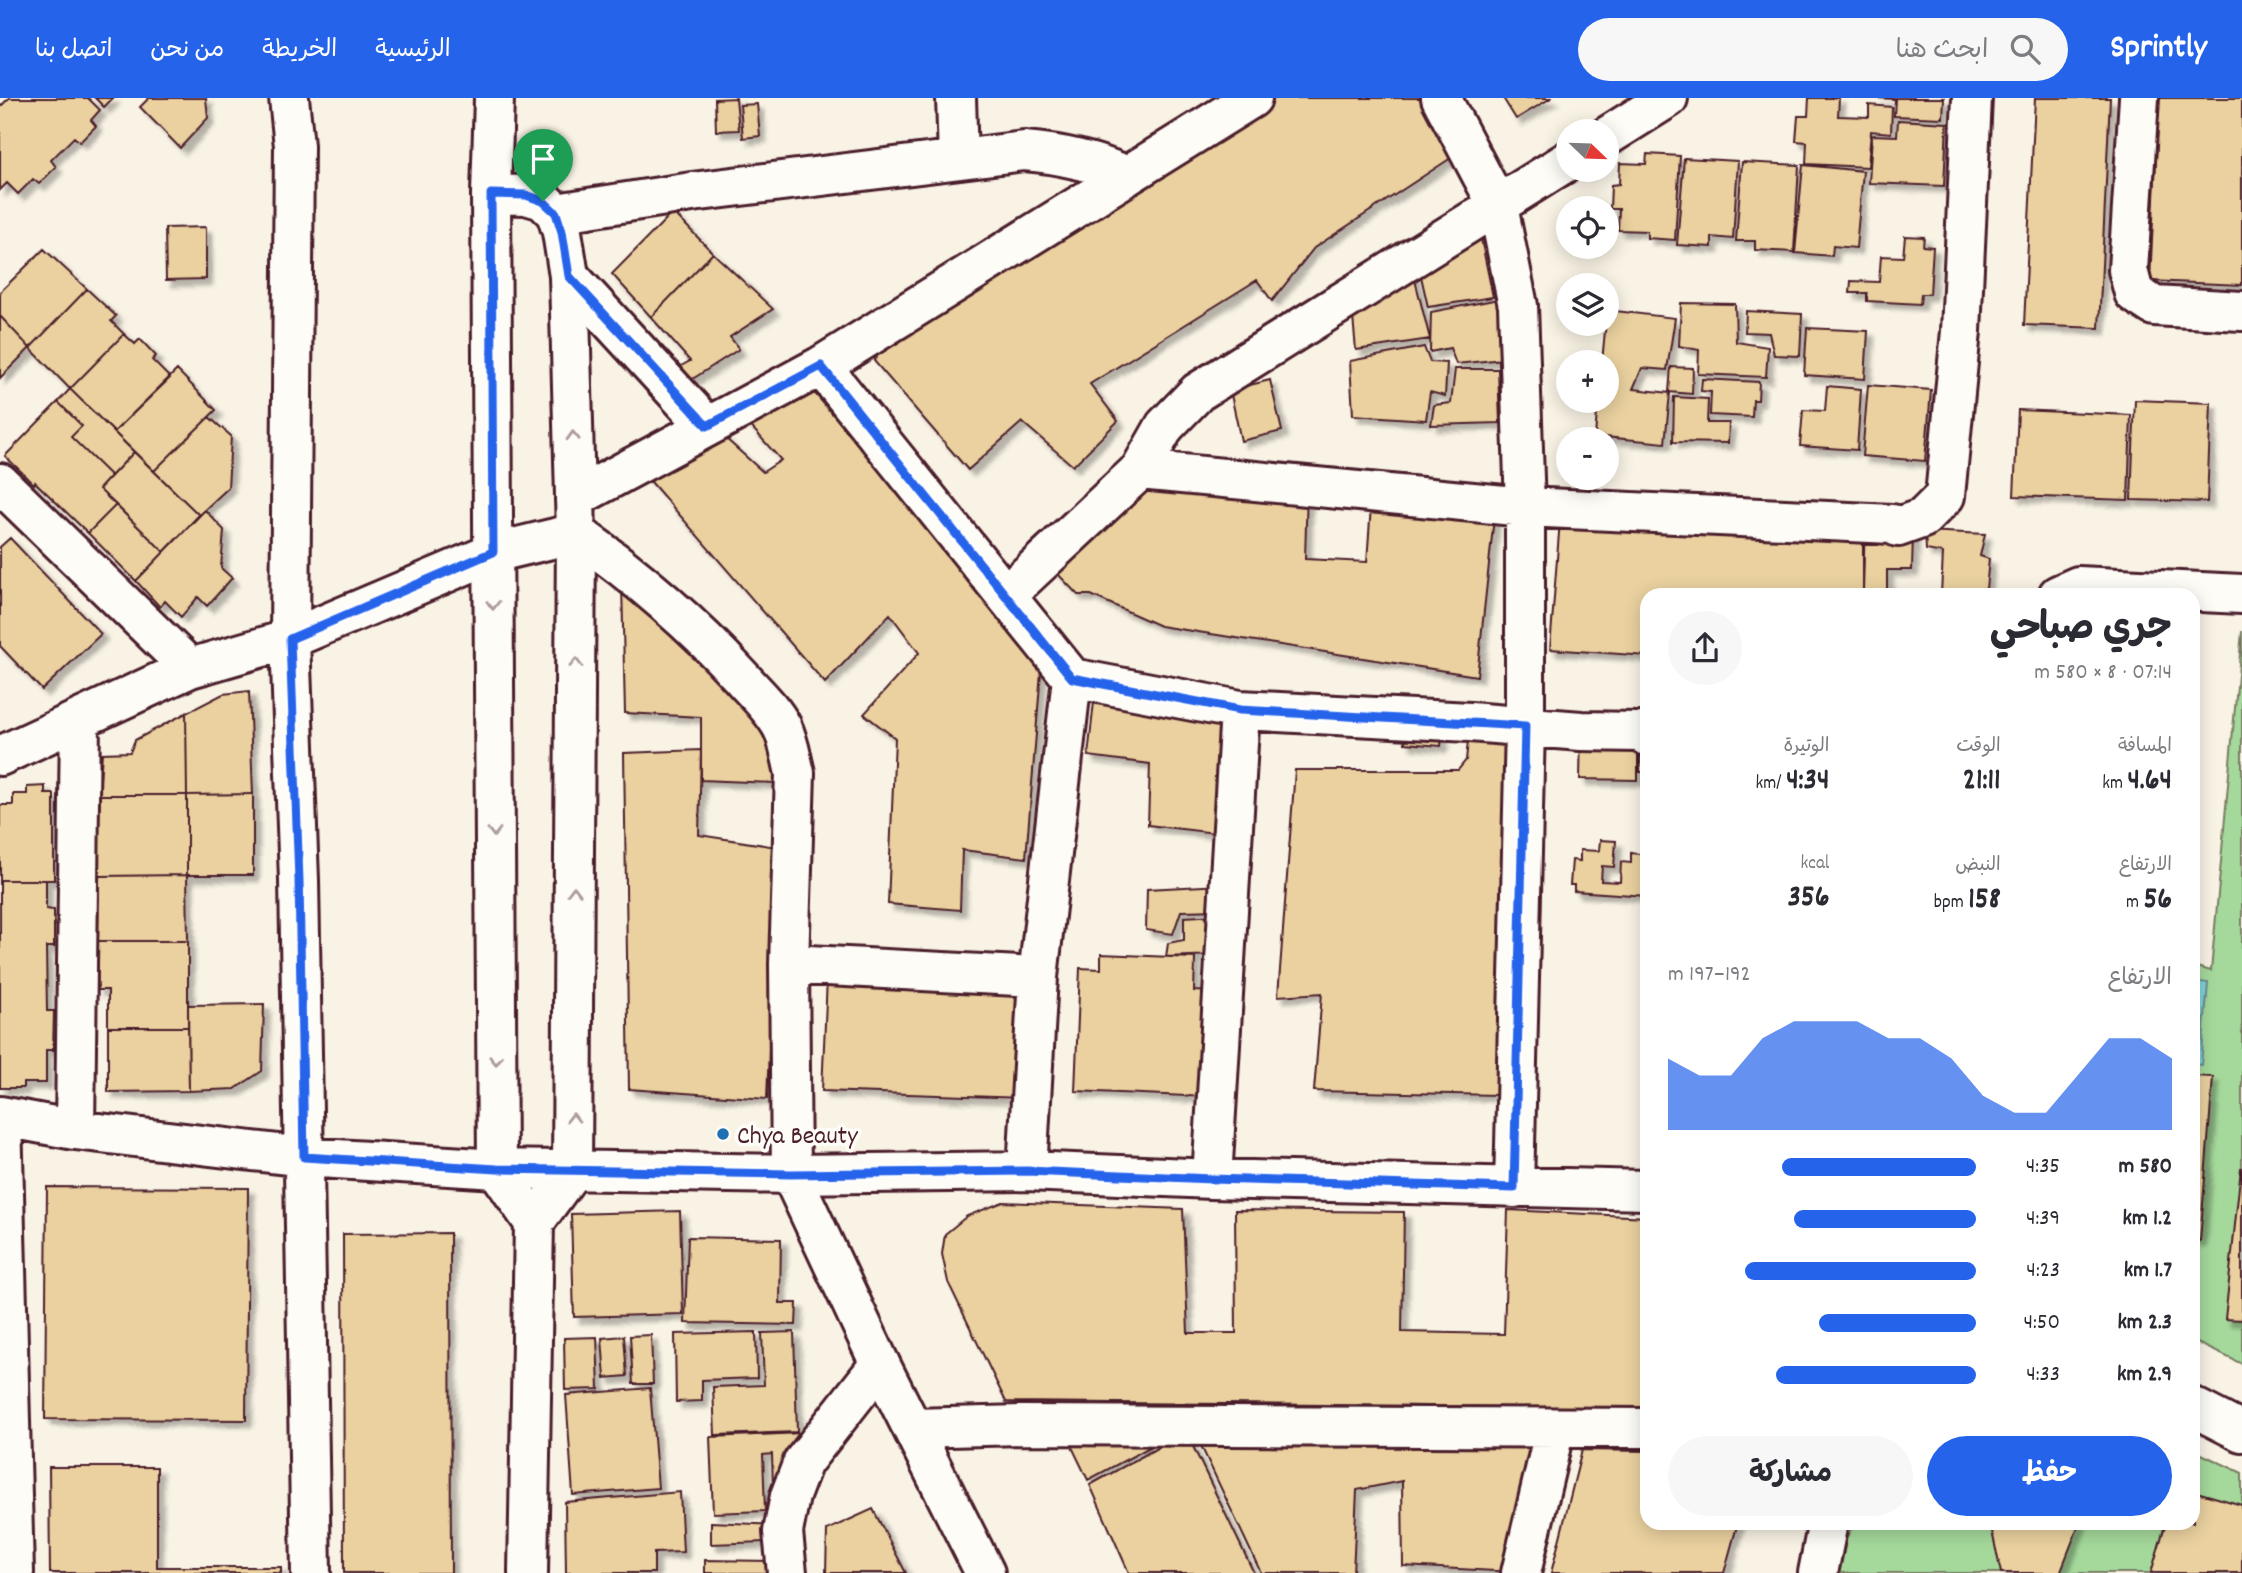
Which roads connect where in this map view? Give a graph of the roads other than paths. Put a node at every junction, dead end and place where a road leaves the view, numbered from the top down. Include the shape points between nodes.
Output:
1 (289, 98) edge
2 (494, 98) edge
3 (956, 98) edge
4 (1252, 98) edge
5 (1441, 98) edge
6 (1668, 98) edge
7 (1972, 98) edge
8 (2139, 98) edge
9 (1619, 129) edge
10 (958, 159) junction
11 (1556, 170) edge
12 (1127, 176) junction
13 (491, 194) junction
14 (1498, 206) junction
15 (556, 213) junction
16 (569, 276) junction
17 (2242, 311) edge
18 (821, 366) junction
19 (707, 426) junction
20 (1140, 470) junction
21 (0, 483) edge
22 (1525, 507) junction
23 (576, 515) junction
24 (493, 552) junction
25 (2073, 588) edge
26 (2119, 588) edge
27 (2200, 592) edge
28 (2242, 594) edge
29 (1006, 595) junction
30 (290, 639) junction
31 (190, 668) junction
32 (1072, 678) junction
33 (1240, 710) junction
34 (80, 719) junction
35 (1525, 726) junction
36 (1640, 732) edge
37 (0, 756) edge
38 (789, 964) junction
39 (1038, 977) junction
40 (1, 1116) edge
41 (75, 1130) junction
42 (304, 1157) junction
43 (497, 1169) junction
44 (572, 1171) junction
45 (1027, 1171) junction
46 (791, 1174) junction
47 (1212, 1179) junction
48 (1514, 1188) junction
49 (1640, 1190) edge
50 (534, 1223) junction
51 (880, 1364) junction
52 (2200, 1411) edge
53 (913, 1428) junction
54 (1640, 1428) edge
55 (1555, 1429) junction
56 (2242, 1432) edge
57 (1826, 1530) edge
58 (14, 1573) edge
59 (311, 1573) edge
60 (528, 1573) edge
61 (788, 1573) edge
62 (985, 1573) edge
63 (1521, 1573) edge
64 (1818, 1573) edge

1 - 30 street via 294,146
2 - 13 street
3 - 10 street
4 - 12 street
5 - 14 street
6 - 9 street
7 - 22 street via 1961,331 1945,496 1923,518 1898,527
8 - 17 street via 2128,271 2134,293 2154,306
10 - 12 street via 1024,151 1060,154
10 - 15 street
11 - 14 street
12 - 18 street
13 - 15 street via 526,195 543,201
13 - 24 street
14 - 20 street via 1198,392 1165,426
14 - 22 street via 1518,306
15 - 16 street
16 - 19 street
23 -> 16 street
18 - 19 street
18 - 29 street
19 - 23 street
20 - 22 street
20 - 29 street
21 - 31 street
22 - 35 street
23 - 24 street
23 - 38 street via 702,635 782,727 795,773
44 -> 23 street
24 - 30 street
24 -> 43 street
25 - 26 street
27 - 28 street
29 - 32 street
30 - 31 street
30 - 42 street
31 - 34 street
32 - 33 street
32 - 39 street
33 - 35 street
33 - 47 street
34 - 37 street
34 - 41 street
35 - 36 street
35 - 48 street
38 - 39 street
38 - 46 street
39 - 45 street
40 - 41 street
40 - 58 street
41 - 42 street
42 - 43 street
42 - 59 street
43 - 44 street
43 - 50 street
44 - 46 street
44 - 50 street
45 - 46 street
45 - 47 street
46 - 51 street
47 - 48 street
48 - 49 street
50 - 60 street
51 - 53 street
51 - 61 street via 803,1462 783,1532
52 - 56 street
53 - 55 street
53 - 62 street
54 - 55 street
55 - 63 street
57 - 64 street

